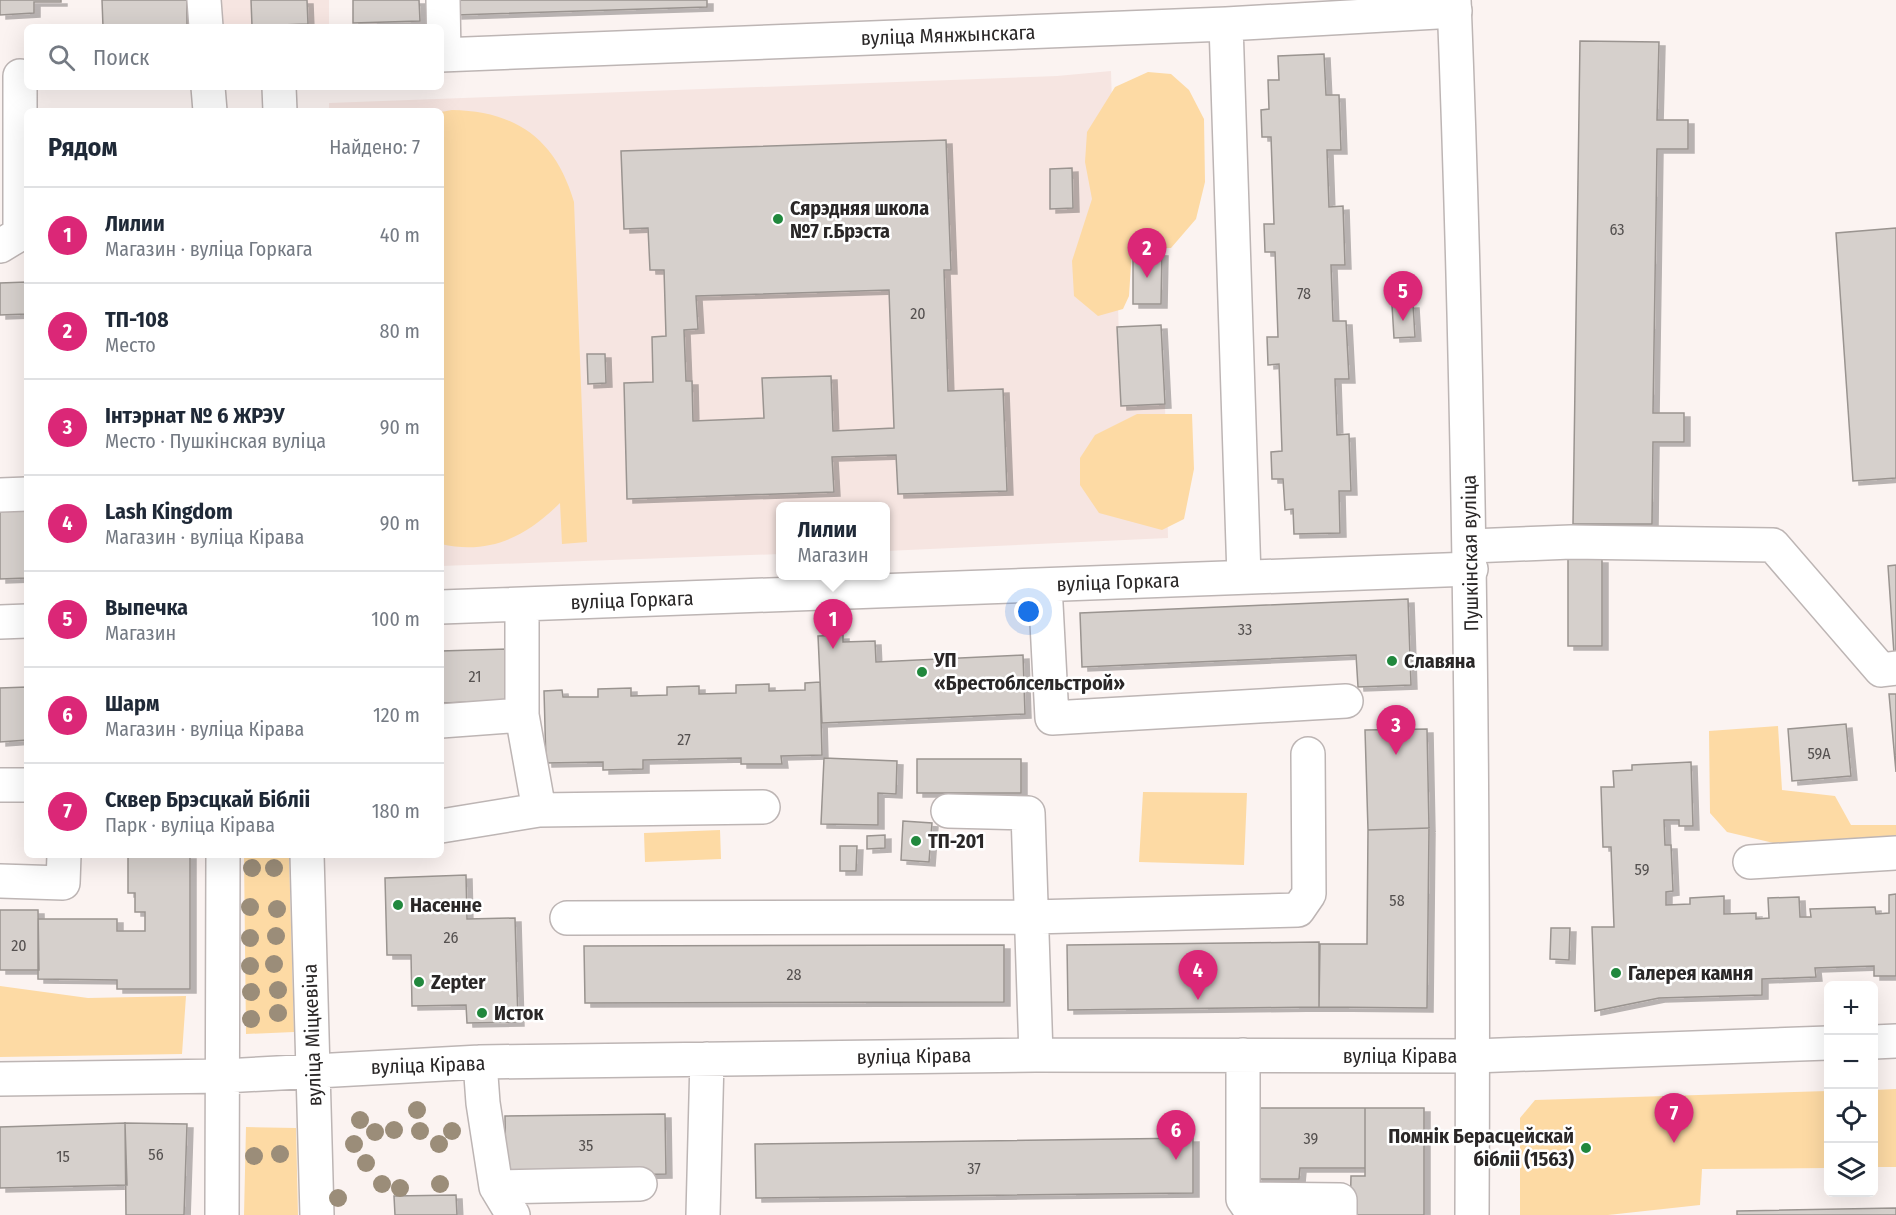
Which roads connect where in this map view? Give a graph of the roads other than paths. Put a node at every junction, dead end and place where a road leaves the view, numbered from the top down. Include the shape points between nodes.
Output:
1 (204, 0) edge
2 (443, 0) edge
3 (1454, 6) edge
4 (1243, 16) edge
5 (206, 24) edge
6 (443, 24) edge
7 (444, 55) edge
8 (16, 76) edge
9 (208, 90) edge
10 (279, 90) edge
11 (210, 108) edge
12 (280, 108) edge
13 (0, 246) edge
14 (24, 494) edge
15 (0, 495) edge
16 (1471, 558) junction
17 (1244, 577) junction
18 (1046, 585) junction
19 (522, 604) junction
20 (444, 607) edge
21 (24, 621) edge
22 (0, 622) edge
23 (1896, 668) edge
24 (1346, 701) dead end
25 (522, 715) junction
26 (444, 721) edge
27 (1308, 754) dead end
28 (0, 785) edge
29 (24, 785) edge
30 (764, 807) dead end
31 (539, 810) junction
32 (948, 811) dead end
33 (444, 826) edge
34 (1896, 853) edge
35 (64, 858) edge
36 (224, 858) edge
37 (307, 858) edge
38 (1750, 862) dead end
39 (0, 881) edge
40 (1032, 917) junction
41 (567, 918) dead end
42 (1896, 1041) edge
43 (1878, 1042) edge
44 (1824, 1043) edge
45 (1036, 1055) junction
46 (1243, 1055) junction
47 (1474, 1056) junction
48 (707, 1059) junction
49 (480, 1062) junction
50 (314, 1069) junction
51 (224, 1076) junction
52 (0, 1079) edge
53 (640, 1184) dead end
54 (496, 1187) junction
55 (1248, 1207) edge
56 (222, 1215) edge
57 (317, 1215) edge
58 (513, 1215) edge
59 (703, 1215) edge
60 (1340, 1215) edge
61 (1472, 1215) edge

1 - 5 street
2 - 6 street
3 - 4 street, вуліца Мянжынскага
3 - 16 street, Пушкінская вуліца
4 - 7 street, вуліца Мянжынскага
4 - 17 street
8 - 13 street via 20,234
9 - 11 street
10 - 12 street
14 - 15 street
16 - 17 street, вуліца Горкага
16 - 23 street, вуліца Горкага via 1570,542 1773,545 1881,670
16 - 47 street, Пушкінская вуліца
17 - 18 street, вуліца Горкага
18 - 19 street, вуліца Горкага
18 - 24 street via 1052,718
19 - 20 street, вуліца Горкага
19 - 25 street
21 - 22 street
25 - 26 street
25 - 31 street
27 - 40 street via 1309,894 1298,910
28 - 29 street
30 - 31 street
31 - 33 street
32 - 40 street via 1028,813
34 - 38 street
35 - 39 street via 63,883
36 - 51 street
37 - 50 street, вуліца Міцкевіча
40 - 41 street
40 - 45 street
42 - 43 street
44 - 47 street, вуліца Кірава
45 - 46 street, вуліца Кірава
45 - 48 street, вуліца Кірава
46 - 47 street, вуліца Кірава
46 - 55 street
47 - 61 street, Пушкінская вуліца
48 - 49 street, вуліца Кірава
48 - 59 street
49 - 50 street, вуліца Кірава
49 - 54 street
50 - 51 street, вуліца Кірава
50 - 57 street, вуліца Міцкевіча
51 - 52 street, вуліца Кірава
51 - 56 street
53 - 54 street
54 - 58 street
55 - 60 street via 1340,1200

